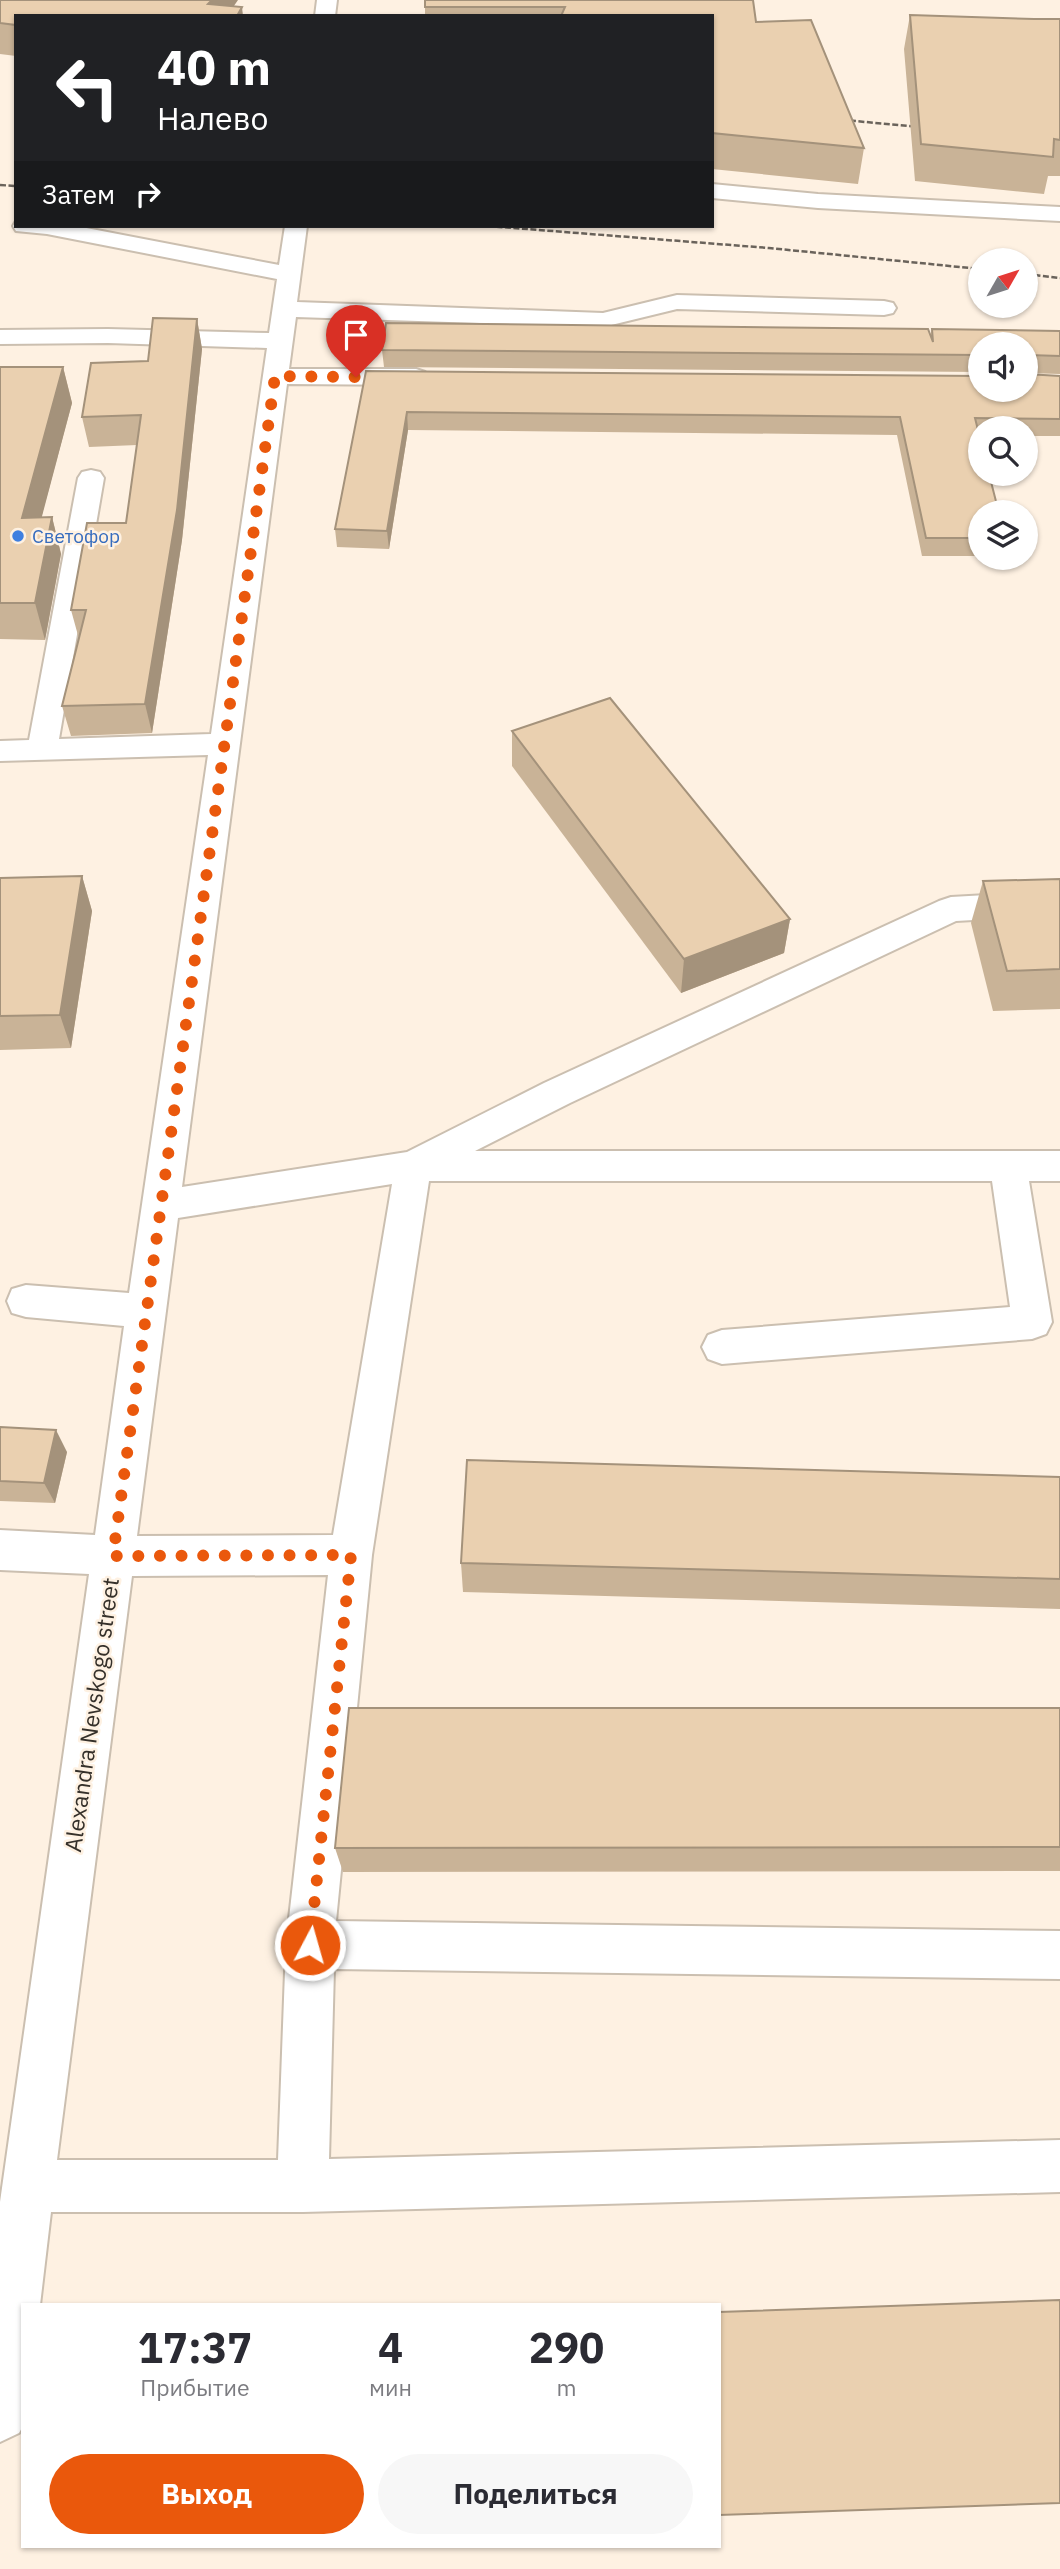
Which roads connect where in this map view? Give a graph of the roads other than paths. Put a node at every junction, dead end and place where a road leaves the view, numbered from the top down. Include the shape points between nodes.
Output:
1 (714, 191) edge
2 (1060, 214) edge
3 (49, 228) edge
4 (296, 228) edge
5 (884, 307) dead end
6 (282, 325) junction
7 (0, 337) edge
8 (441, 377) edge
9 (91, 478) dead end
10 (224, 744) junction
11 (42, 750) junction
12 (0, 751) edge
13 (1060, 903) edge
14 (413, 1166) junction
15 (1008, 1166) junction
16 (1060, 1166) edge
17 (160, 1206) junction
18 (26, 1301) dead end
19 (146, 1311) junction
20 (722, 1348) dead end
21 (0, 1550) edge
22 (351, 1555) junction
23 (113, 1556) junction
24 (310, 1945) junction
25 (1060, 1955) edge
26 (1060, 2166) edge
27 (28, 2186) junction
28 (303, 2186) junction
29 (0, 2414) edge

1 - 2 street
3 - 6 street
4 - 6 street, Alexandra Nevskogo street
5 - 6 street via 677,302 603,320
6 - 7 street via 108,336
6 - 8 street
6 - 10 street, Alexandra Nevskogo street
9 - 11 street
10 - 11 street
10 - 17 street, Alexandra Nevskogo street
11 - 12 street
13 - 14 street via 951,909 557,1093
14 - 15 street
14 - 17 street
14 - 22 street
15 - 16 street
15 - 20 street via 1032,1322
17 - 19 street, Alexandra Nevskogo street
18 - 19 street
19 - 23 street, Alexandra Nevskogo street
21 - 23 street
22 - 23 street
22 - 24 street
23 - 27 street, Alexandra Nevskogo street
24 - 25 street
24 - 28 street
26 - 28 street
27 - 28 street
27 - 29 street, Alexandra Nevskogo street

